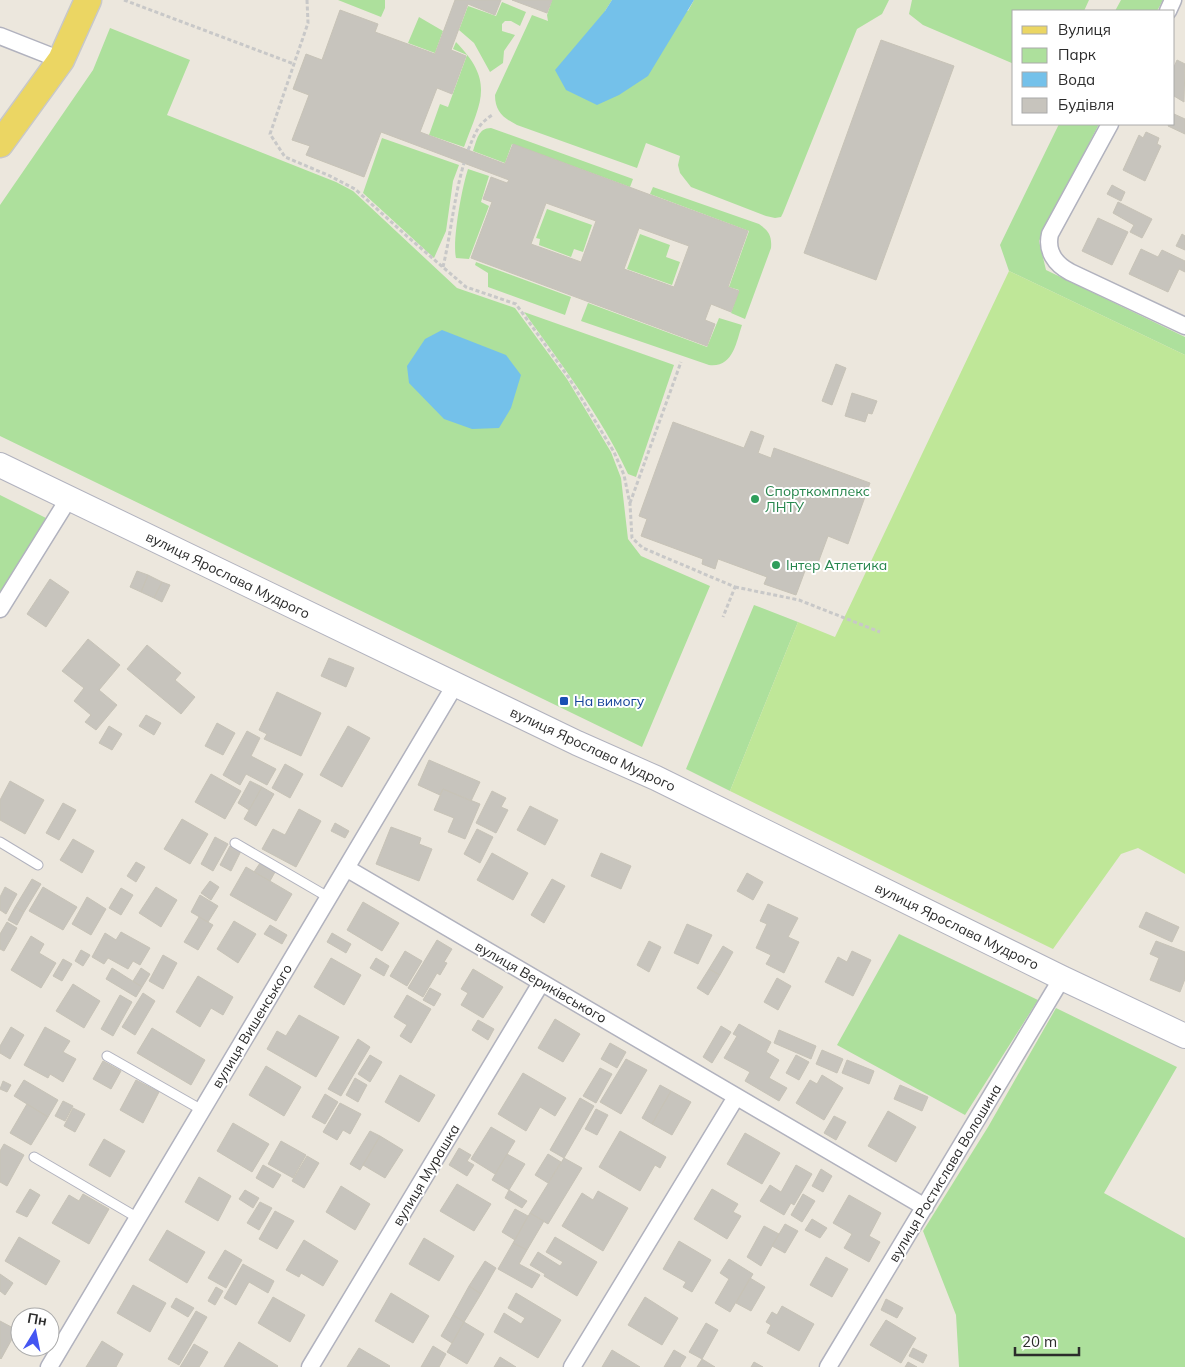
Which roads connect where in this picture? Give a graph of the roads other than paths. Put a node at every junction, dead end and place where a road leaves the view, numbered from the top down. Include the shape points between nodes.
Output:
1 (88, 0) edge
2 (0, 36) edge
3 (61, 60) junction
4 (1109, 125) edge
5 (0, 144) edge
6 (1185, 326) edge
7 (0, 465) edge
8 (69, 498) junction
9 (0, 609) edge
10 (455, 685) junction
11 (0, 842) edge
12 (235, 843) dead end
13 (38, 865) dead end
14 (346, 868) junction
15 (328, 897) junction
16 (1062, 978) junction
17 (541, 983) junction
18 (1185, 1036) edge
19 (107, 1056) dead end
20 (736, 1096) junction
21 (202, 1110) junction
22 (34, 1157) dead end
23 (925, 1207) junction
24 (138, 1218) junction
25 (49, 1367) edge
26 (310, 1367) edge
27 (572, 1367) edge
28 (828, 1367) edge

1 - 3 main road
2 - 3 street
3 - 5 main road
4 - 6 street via 1050,234 1049,249 1064,269
7 - 8 main road, вулиця Ярослава Мудрого
8 - 9 street
8 - 10 main road, вулиця Ярослава Мудрого
10 - 14 street, вулиця Вишенського
10 - 16 main road, вулиця Ярослава Мудрого via 665,782
11 - 13 lane
12 - 15 lane
14 - 15 street, вулиця Вишенського
14 - 17 street, вулиця Вериківського
15 - 21 street, вулиця Вишенського
16 - 18 main road, вулиця Ярослава Мудрого
16 - 23 street, вулиця Ростислава Волошина
17 - 20 street, вулиця Вериківського
17 - 26 street, вулиця Мурашка
19 - 21 lane
20 - 23 street, вулиця Вериківського
20 - 27 street
21 - 24 street, вулиця Вишенського
22 - 24 lane
23 - 28 street, вулиця Ростислава Волошина
24 - 25 street, вулиця Вишенського

